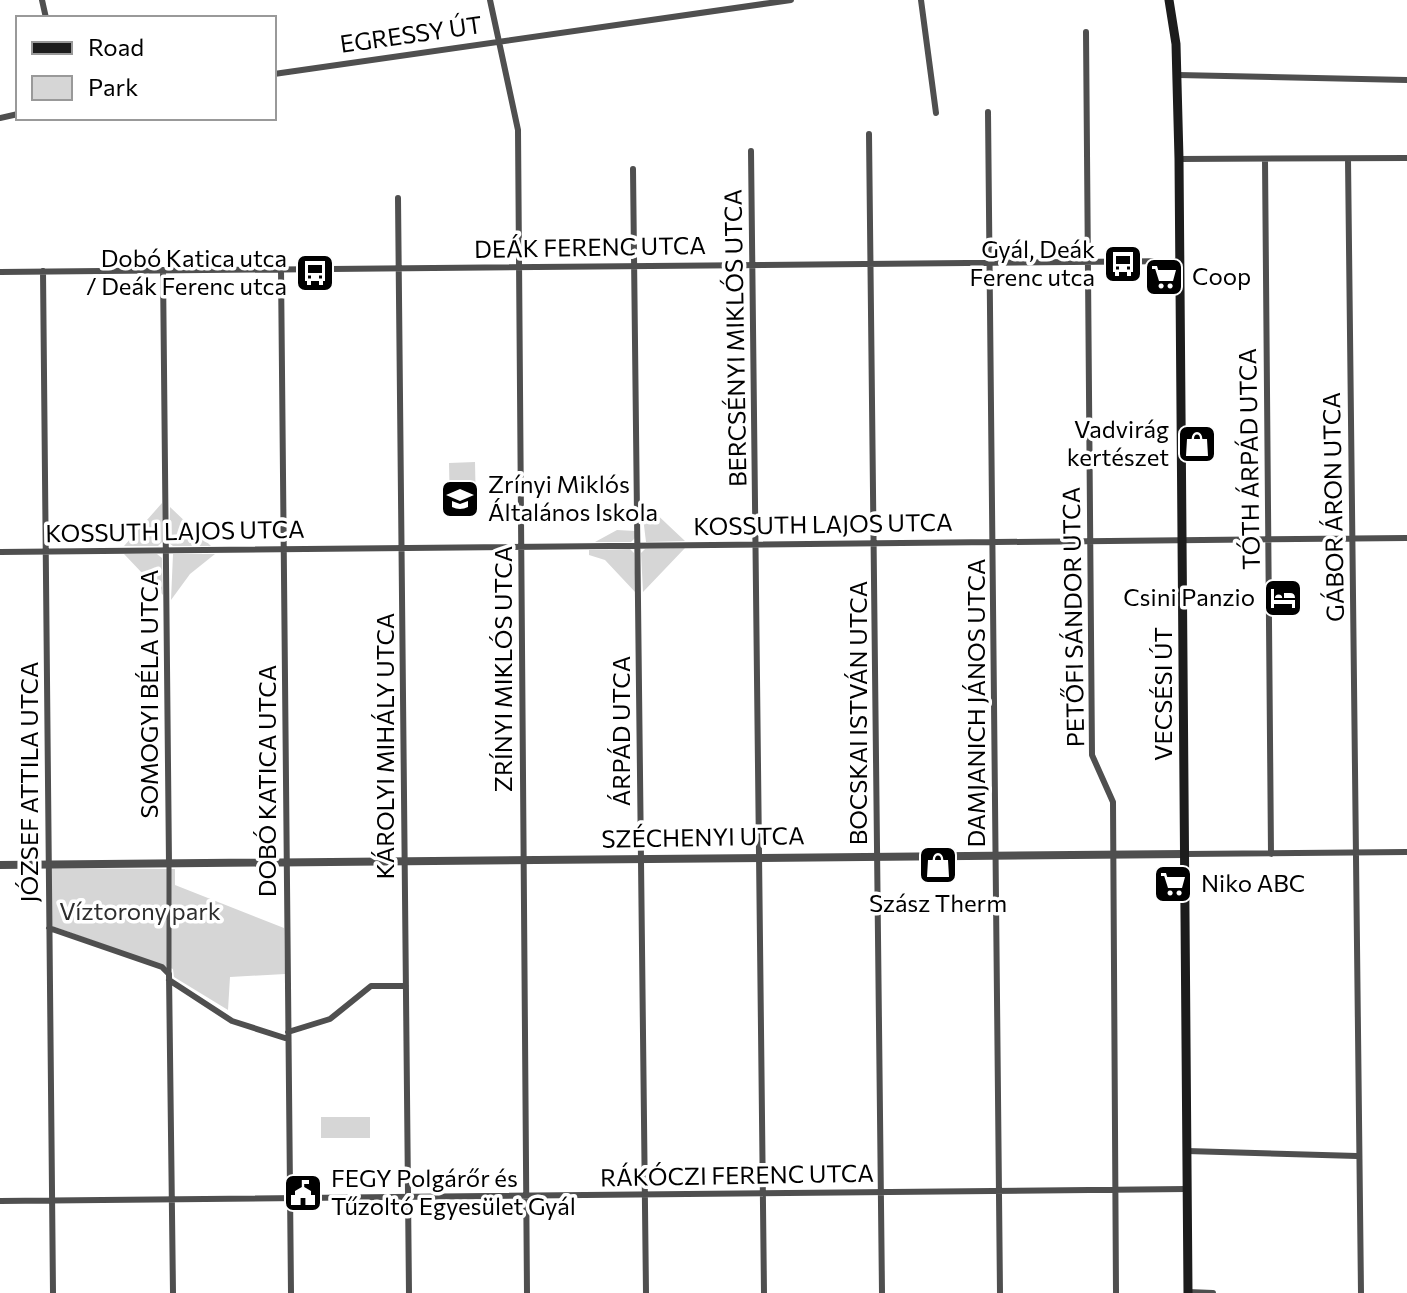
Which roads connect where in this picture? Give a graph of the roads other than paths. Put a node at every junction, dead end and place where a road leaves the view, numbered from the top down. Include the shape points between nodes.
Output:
1 (490, 0) edge
2 (791, 0) edge
3 (921, 0) edge
4 (1169, 0) edge
5 (1086, 32) dead end
6 (498, 41) junction
7 (276, 74) edge
8 (1178, 75) junction
9 (1407, 80) edge
10 (988, 112) dead end
11 (936, 113) dead end
12 (869, 134) dead end
13 (751, 151) dead end
14 (1407, 158) edge
15 (1179, 159) junction
16 (1348, 159) junction
17 (1265, 160) junction
18 (633, 169) dead end
19 (398, 198) dead end
20 (1090, 261) junction
21 (1180, 261) junction
22 (991, 262) junction
23 (873, 263) junction
24 (636, 265) junction
25 (755, 265) junction
26 (518, 266) junction
27 (400, 268) junction
28 (281, 269) junction
29 (163, 270) junction
30 (43, 271) junction
31 (0, 272) edge
32 (1407, 538) edge
33 (1182, 539) junction
34 (1353, 539) junction
35 (1091, 540) junction
36 (1269, 540) junction
37 (994, 541) junction
38 (876, 543) junction
39 (757, 544) junction
40 (521, 546) junction
41 (638, 546) junction
42 (402, 548) junction
43 (284, 549) junction
44 (167, 550) junction
45 (46, 551) junction
46 (0, 552) edge
47 (1407, 852) edge
48 (1115, 854) junction
49 (1185, 854) junction
50 (1271, 854) junction
51 (1355, 854) junction
52 (996, 855) junction
53 (877, 856) junction
54 (760, 857) junction
55 (641, 859) junction
56 (523, 860) junction
57 (405, 862) junction
58 (286, 863) junction
59 (48, 864) junction
60 (169, 864) junction
61 (0, 865) edge
62 (49, 928) junction
63 (168, 975) junction
64 (406, 986) junction
65 (288, 1036) junction
66 (1187, 1151) junction
67 (1357, 1156) junction
68 (1118, 1189) junction
69 (1187, 1189) junction
70 (999, 1191) junction
71 (881, 1192) junction
72 (763, 1193) junction
73 (645, 1195) junction
74 (526, 1196) junction
75 (291, 1198) junction
76 (408, 1198) junction
77 (172, 1200) junction
78 (0, 1201) edge
79 (52, 1201) junction
80 (53, 1293) edge
81 (173, 1293) edge
82 (291, 1293) edge
83 (409, 1293) edge
84 (527, 1293) edge
85 (646, 1293) edge
86 (764, 1293) edge
87 (882, 1293) edge
88 (1000, 1293) edge
89 (1116, 1293) edge
90 (1188, 1293) edge
91 (1213, 1293) edge
92 (1361, 1293) edge

1 - 6 street, ZRÍNYI MIKLÓS UTCA
2 - 6 street, EGRESSY ÚT
3 - 11 street
4 - 8 main road, VECSÉSI ÚT
5 - 20 street, PETŐFI SÁNDOR UTCA
6 - 7 street, EGRESSY ÚT
6 - 26 street, ZRÍNYI MIKLÓS UTCA via 518,130
8 - 9 street
8 - 15 main road, VECSÉSI ÚT
10 - 22 street, DAMJANICH JÁNOS UTCA
12 - 23 street, BOCSKAI ISTVÁN UTCA
13 - 25 street, BERCSÉNYI MIKLÓS UTCA
14 - 16 street
15 - 17 street
15 - 21 main road, VECSÉSI ÚT
16 - 17 street
16 - 34 street, GÁBOR ÁRON UTCA
17 - 36 street, TÓTH ÁRPÁD UTCA
18 - 24 street, ÁRPÁD UTCA
19 - 27 street, KÁROLYI MIHÁLY UTCA
20 - 21 street, DEÁK FERENC UTCA
20 - 22 street, DEÁK FERENC UTCA
20 - 35 street, PETŐFI SÁNDOR UTCA
21 - 33 main road, VECSÉSI ÚT
22 - 23 street, DEÁK FERENC UTCA
22 - 37 street, DAMJANICH JÁNOS UTCA
23 - 25 street, DEÁK FERENC UTCA
23 - 38 street, BOCSKAI ISTVÁN UTCA
24 - 25 street, DEÁK FERENC UTCA
24 - 26 street, DEÁK FERENC UTCA
24 - 41 street, ÁRPÁD UTCA
25 - 39 street, BERCSÉNYI MIKLÓS UTCA
26 - 27 street, DEÁK FERENC UTCA
26 - 40 street, ZRÍNYI MIKLÓS UTCA
27 - 28 street, DEÁK FERENC UTCA
27 - 42 street, KÁROLYI MIHÁLY UTCA
28 - 29 street, DEÁK FERENC UTCA
28 - 43 street, DOBÓ KATICA UTCA
29 - 30 street, DEÁK FERENC UTCA
29 - 44 street, SOMOGYI BÉLA UTCA
30 - 31 street, DEÁK FERENC UTCA
30 - 45 street, JÓZSEF ATTILA UTCA
32 - 34 street, KOSSUTH LAJOS UTCA
33 - 35 street, KOSSUTH LAJOS UTCA
33 - 36 street, KOSSUTH LAJOS UTCA
33 - 49 main road, VECSÉSI ÚT
34 - 36 street, KOSSUTH LAJOS UTCA
34 - 51 street, GÁBOR ÁRON UTCA
35 - 37 street, KOSSUTH LAJOS UTCA
35 - 48 street, PETŐFI SÁNDOR UTCA via 1092,755 1113,802
36 - 50 street, TÓTH ÁRPÁD UTCA
37 - 38 street, KOSSUTH LAJOS UTCA
37 - 52 street, DAMJANICH JÁNOS UTCA
38 - 39 street, KOSSUTH LAJOS UTCA
38 - 53 street, BOCSKAI ISTVÁN UTCA
39 - 41 street, KOSSUTH LAJOS UTCA
39 - 54 street, BERCSÉNYI MIKLÓS UTCA
40 - 41 street, KOSSUTH LAJOS UTCA
40 - 42 street, KOSSUTH LAJOS UTCA
40 - 56 street, ZRÍNYI MIKLÓS UTCA
41 - 55 street, ÁRPÁD UTCA
42 - 43 street, KOSSUTH LAJOS UTCA
42 - 57 street, KÁROLYI MIHÁLY UTCA
43 - 44 street, KOSSUTH LAJOS UTCA
43 - 58 street, DOBÓ KATICA UTCA
44 - 45 street, KOSSUTH LAJOS UTCA
44 - 60 street, SOMOGYI BÉLA UTCA
45 - 46 street, KOSSUTH LAJOS UTCA
45 - 59 street, JÓZSEF ATTILA UTCA
47 - 51 street, SZÉCHENYI UTCA
48 - 49 street, SZÉCHENYI UTCA
48 - 52 street, SZÉCHENYI UTCA
48 - 68 street, PETŐFI SÁNDOR UTCA
49 - 50 street, SZÉCHENYI UTCA
49 - 66 main road, VECSÉSI ÚT
50 - 51 street, SZÉCHENYI UTCA
51 - 67 street, GÁBOR ÁRON UTCA
52 - 53 street, SZÉCHENYI UTCA
52 - 70 street, DAMJANICH JÁNOS UTCA
53 - 54 street, SZÉCHENYI UTCA
53 - 71 street, BOCSKAI ISTVÁN UTCA
54 - 55 street, SZÉCHENYI UTCA
54 - 72 street, BERCSÉNYI MIKLÓS UTCA
55 - 56 street, SZÉCHENYI UTCA
55 - 73 street, ÁRPÁD UTCA
56 - 57 street, SZÉCHENYI UTCA
56 - 74 street, ZRÍNYI MIKLÓS UTCA
57 - 58 street, SZÉCHENYI UTCA
57 - 64 street, KÁROLYI MIHÁLY UTCA
58 - 60 street, SZÉCHENYI UTCA
58 - 65 street, DOBÓ KATICA UTCA
59 - 60 street, SZÉCHENYI UTCA
59 - 61 street, SZÉCHENYI UTCA
59 - 62 street, JÓZSEF ATTILA UTCA
60 - 63 street, SOMOGYI BÉLA UTCA
62 - 63 street
62 - 79 street, JÓZSEF ATTILA UTCA
63 - 65 street via 232,1021
63 - 77 street, SOMOGYI BÉLA UTCA
64 - 65 street via 371,986 330,1019
64 - 76 street, KÁROLYI MIHÁLY UTCA
65 - 75 street, DOBÓ KATICA UTCA
66 - 67 street
66 - 69 main road, VECSÉSI ÚT
67 - 92 street, GÁBOR ÁRON UTCA
68 - 69 street, RÁKÓCZI FERENC UTCA
68 - 70 street, RÁKÓCZI FERENC UTCA
68 - 89 street, PETŐFI SÁNDOR UTCA
69 - 90 main road, VECSÉSI ÚT
70 - 71 street, RÁKÓCZI FERENC UTCA
70 - 88 street, DAMJANICH JÁNOS UTCA
71 - 72 street, RÁKÓCZI FERENC UTCA
71 - 87 street, BOCSKAI ISTVÁN UTCA
72 - 73 street, RÁKÓCZI FERENC UTCA
72 - 86 street, BERCSÉNYI MIKLÓS UTCA
73 - 74 street, RÁKÓCZI FERENC UTCA
73 - 85 street, ÁRPÁD UTCA
74 - 76 street, RÁKÓCZI FERENC UTCA
74 - 84 street, ZRÍNYI MIKLÓS UTCA
75 - 76 street, RÁKÓCZI FERENC UTCA
75 - 77 street, RÁKÓCZI FERENC UTCA
75 - 82 street, DOBÓ KATICA UTCA
76 - 83 street, KÁROLYI MIHÁLY UTCA
77 - 79 street, RÁKÓCZI FERENC UTCA
77 - 81 street, SOMOGYI BÉLA UTCA
78 - 79 street, RÁKÓCZI FERENC UTCA
79 - 80 street, JÓZSEF ATTILA UTCA
90 - 91 street

